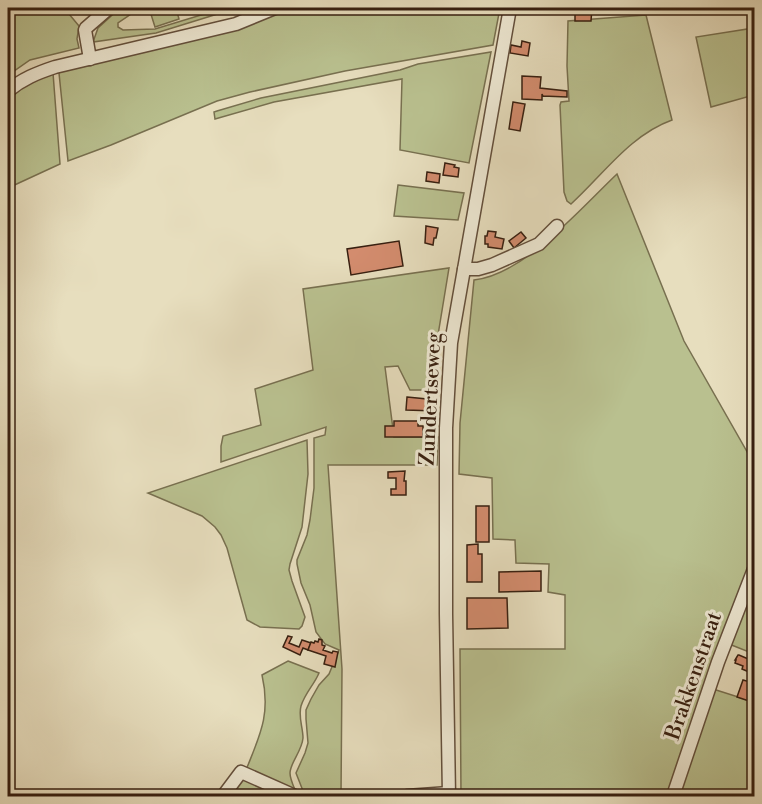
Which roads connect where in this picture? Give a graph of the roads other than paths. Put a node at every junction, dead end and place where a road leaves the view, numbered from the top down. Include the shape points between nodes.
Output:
1 (275, 8) edge
2 (510, 8) edge
3 (104, 10) edge
4 (90, 59) junction
5 (8, 92) edge
6 (557, 226) dead end
7 (464, 269) junction
8 (754, 569) edge
9 (449, 795) edge
10 (224, 796) edge
11 (295, 796) edge
12 (407, 796) edge
13 (674, 796) edge

1 - 4 street via 236,24
2 - 7 street, Zundertseweg
3 - 4 street via 85,30
4 - 5 street via 37,73
6 - 7 street via 539,244 524,251 492,265
7 - 9 street, Zundertseweg via 451,343 446,428
8 - 13 street, Brakkenstraat via 718,662
9 - 12 street
10 - 11 street via 241,772

